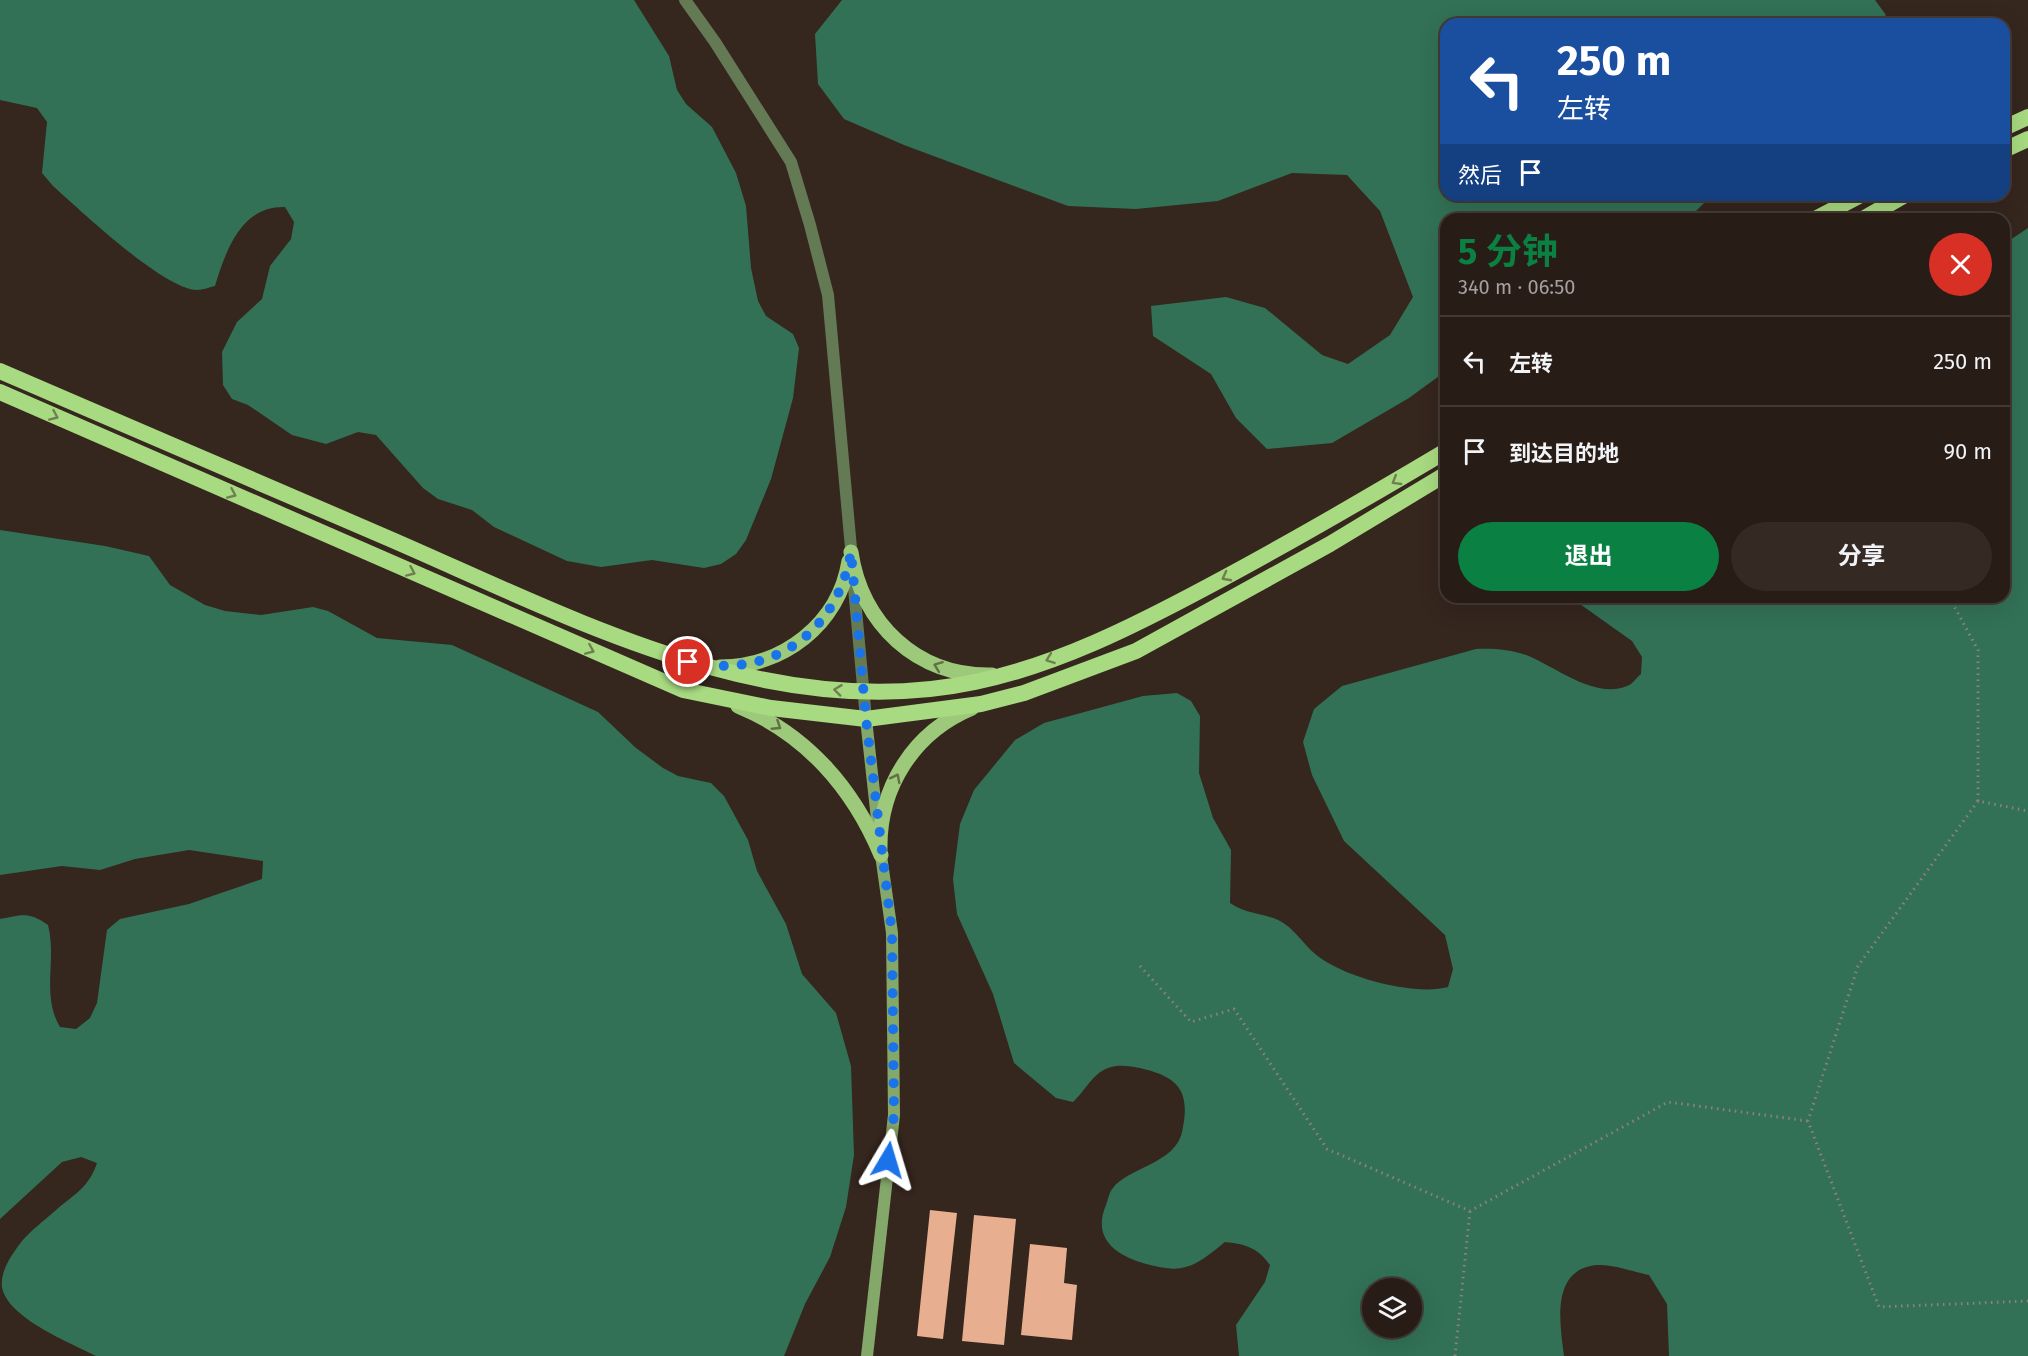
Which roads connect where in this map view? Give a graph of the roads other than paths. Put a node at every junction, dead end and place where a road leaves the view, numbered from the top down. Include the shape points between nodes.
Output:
1 (685, 0) edge
2 (2028, 117) edge
3 (2010, 125) edge
4 (2028, 139) edge
5 (2010, 147) edge
6 (1850, 201) edge
7 (1894, 201) edge
8 (1826, 213) edge
9 (1874, 213) edge
10 (0, 371) edge
11 (0, 392) edge
12 (1440, 455) edge
13 (1440, 478) edge
14 (851, 552) junction
15 (688, 662) junction
16 (1016, 672) junction
17 (683, 690) junction
18 (863, 693) junction
19 (981, 704) junction
20 (866, 719) junction
21 (880, 855) junction
22 (867, 1356) edge

1 - 14 street via 791,162 810,225 828,295
2 - 3 highway
4 - 5 highway
6 - 8 highway
7 - 9 highway
10 - 15 highway via 579,620
11 -> 17 highway
12 -> 16 highway via 1321,526 1122,632
13 - 19 highway via 1330,544 1136,651 1024,693
14 - 15 main road via 835,602 814,630 800,641 755,663 722,667
16 -> 14 main road via 981,675 947,670 901,646 866,604 853,570
14 - 18 street
18 -> 15 highway via 774,682
16 - 18 highway via 924,690
17 - 20 highway via 771,708
17 -> 21 main road via 751,711 810,751 859,809
18 - 20 street
19 - 20 highway
21 -> 19 main road via 885,805 906,760 946,720
20 - 21 main road
21 - 22 main road via 892,933 894,1115

